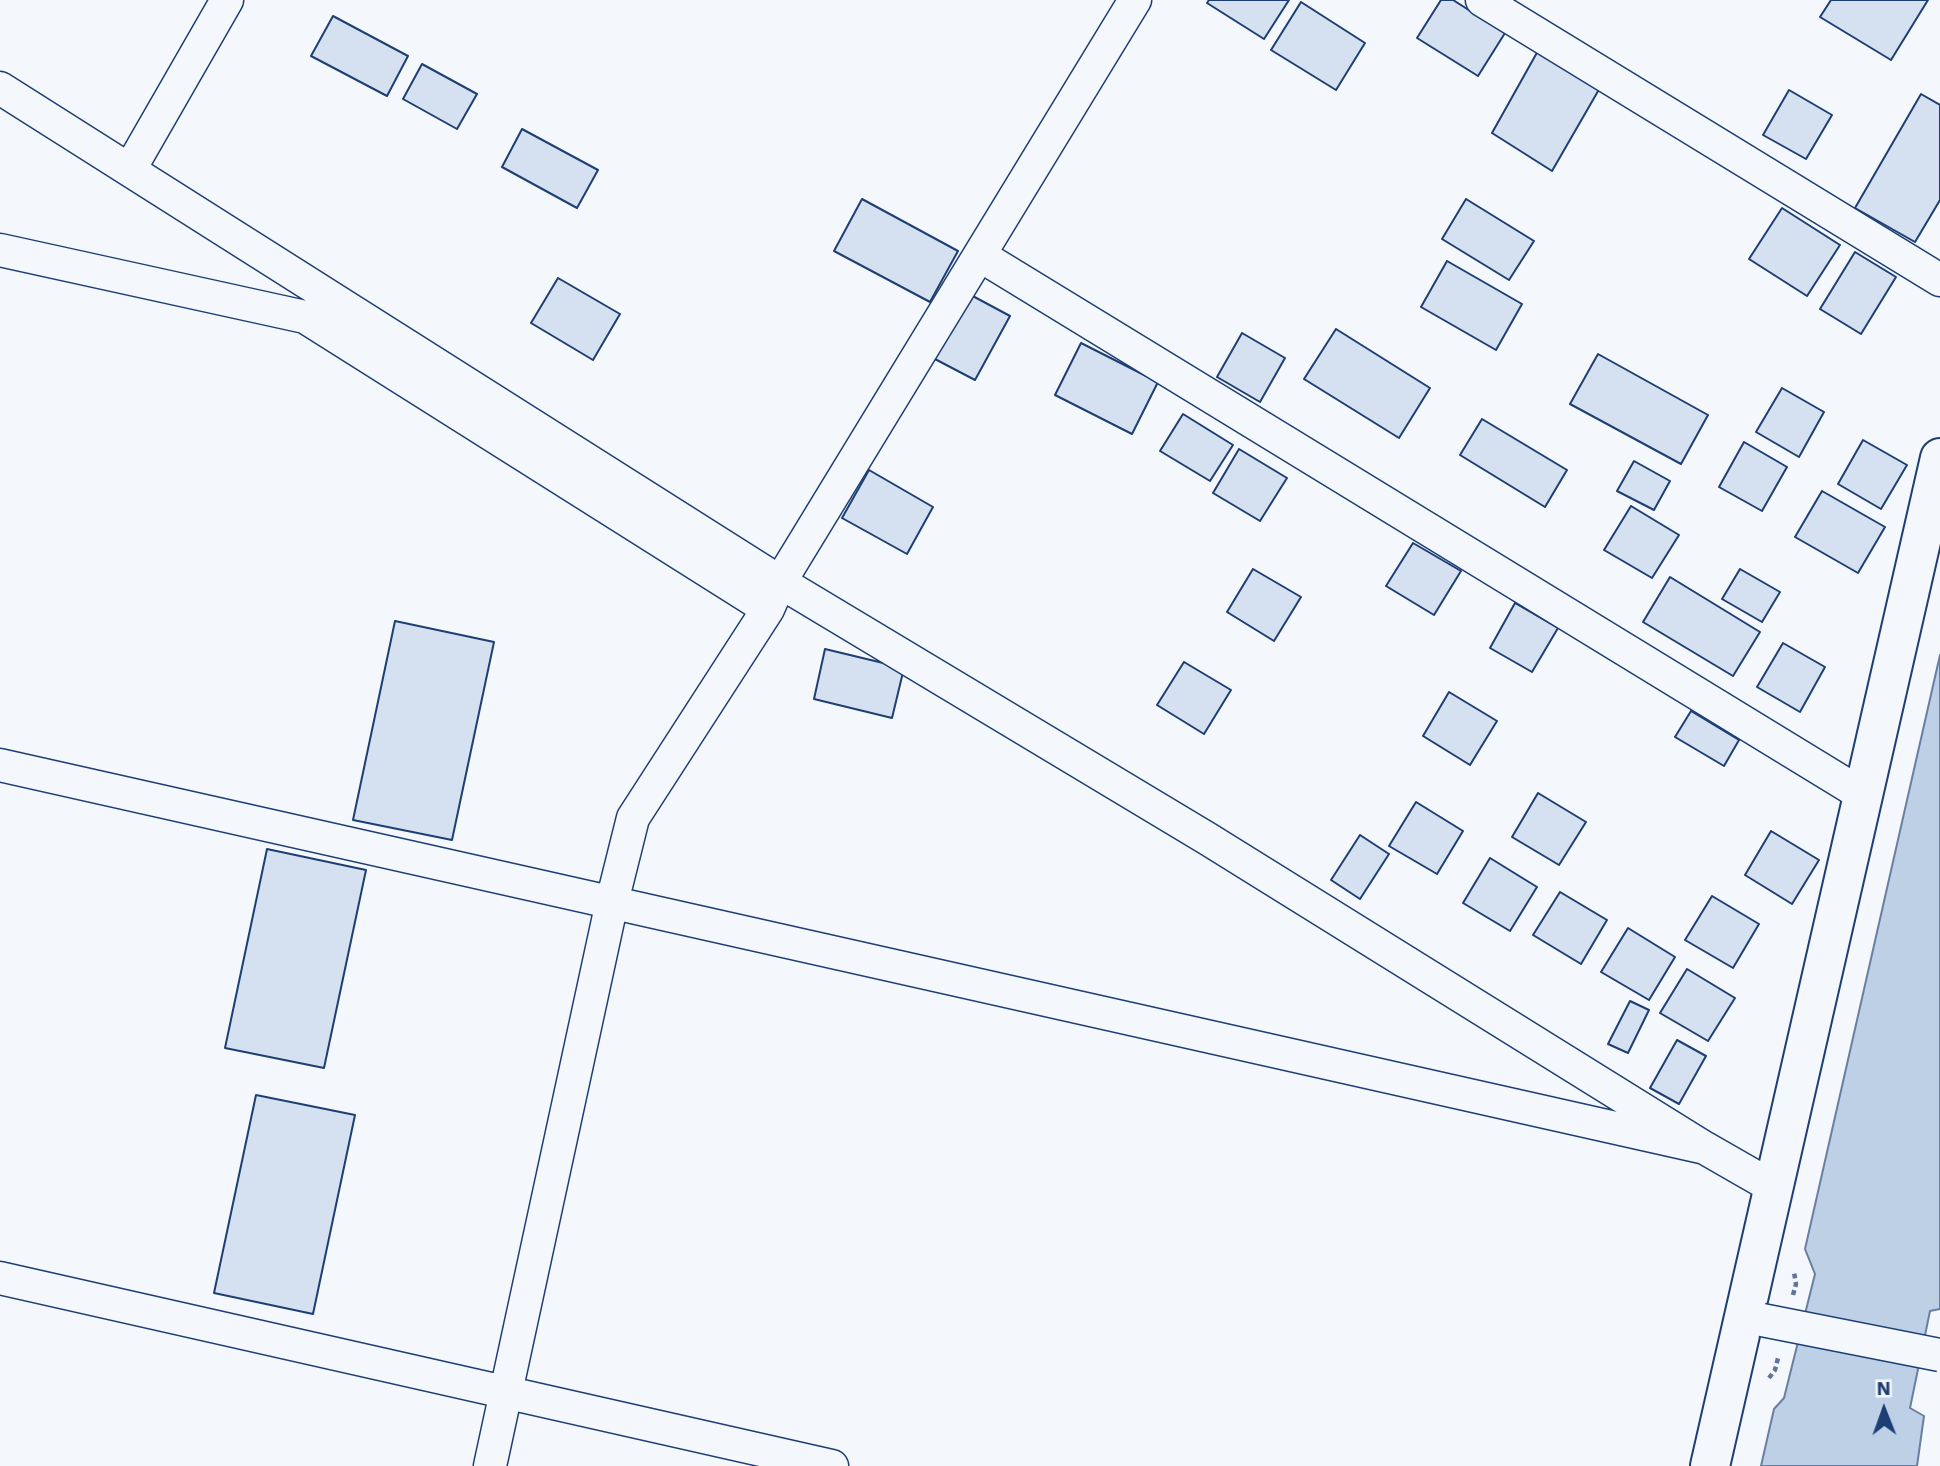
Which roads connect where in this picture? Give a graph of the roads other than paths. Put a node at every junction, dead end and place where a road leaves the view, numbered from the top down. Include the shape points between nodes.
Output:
1 (227, 0) edge
2 (1135, 0) edge
3 (1482, 0) edge
4 (0, 88) edge
5 (130, 169) junction
6 (0, 250) edge
7 (981, 256) junction
8 (1940, 280) edge
9 (1940, 458) edge
10 (774, 595) junction
11 (0, 765) edge
12 (1863, 795) junction
13 (612, 902) junction
14 (1705, 1148) junction
15 (1773, 1187) junction
16 (0, 1278) edge
17 (1753, 1318) junction
18 (1940, 1355) edge
19 (507, 1391) junction
20 (490, 1466) edge
21 (832, 1466) edge
22 (1710, 1466) edge

1 - 5 street
2 - 7 street
3 - 8 street
4 - 5 street
5 - 10 street
6 - 10 street via 305,317
7 - 10 street
7 - 12 street
9 - 12 street
10 - 13 street via 633,818
10 - 14 street via 1208,839
11 - 13 street
12 - 15 street
13 - 14 street
13 - 19 street
14 - 15 street
15 - 17 street
16 - 19 street
17 - 18 street, bridge
17 - 22 street
19 - 20 street
19 - 21 street

